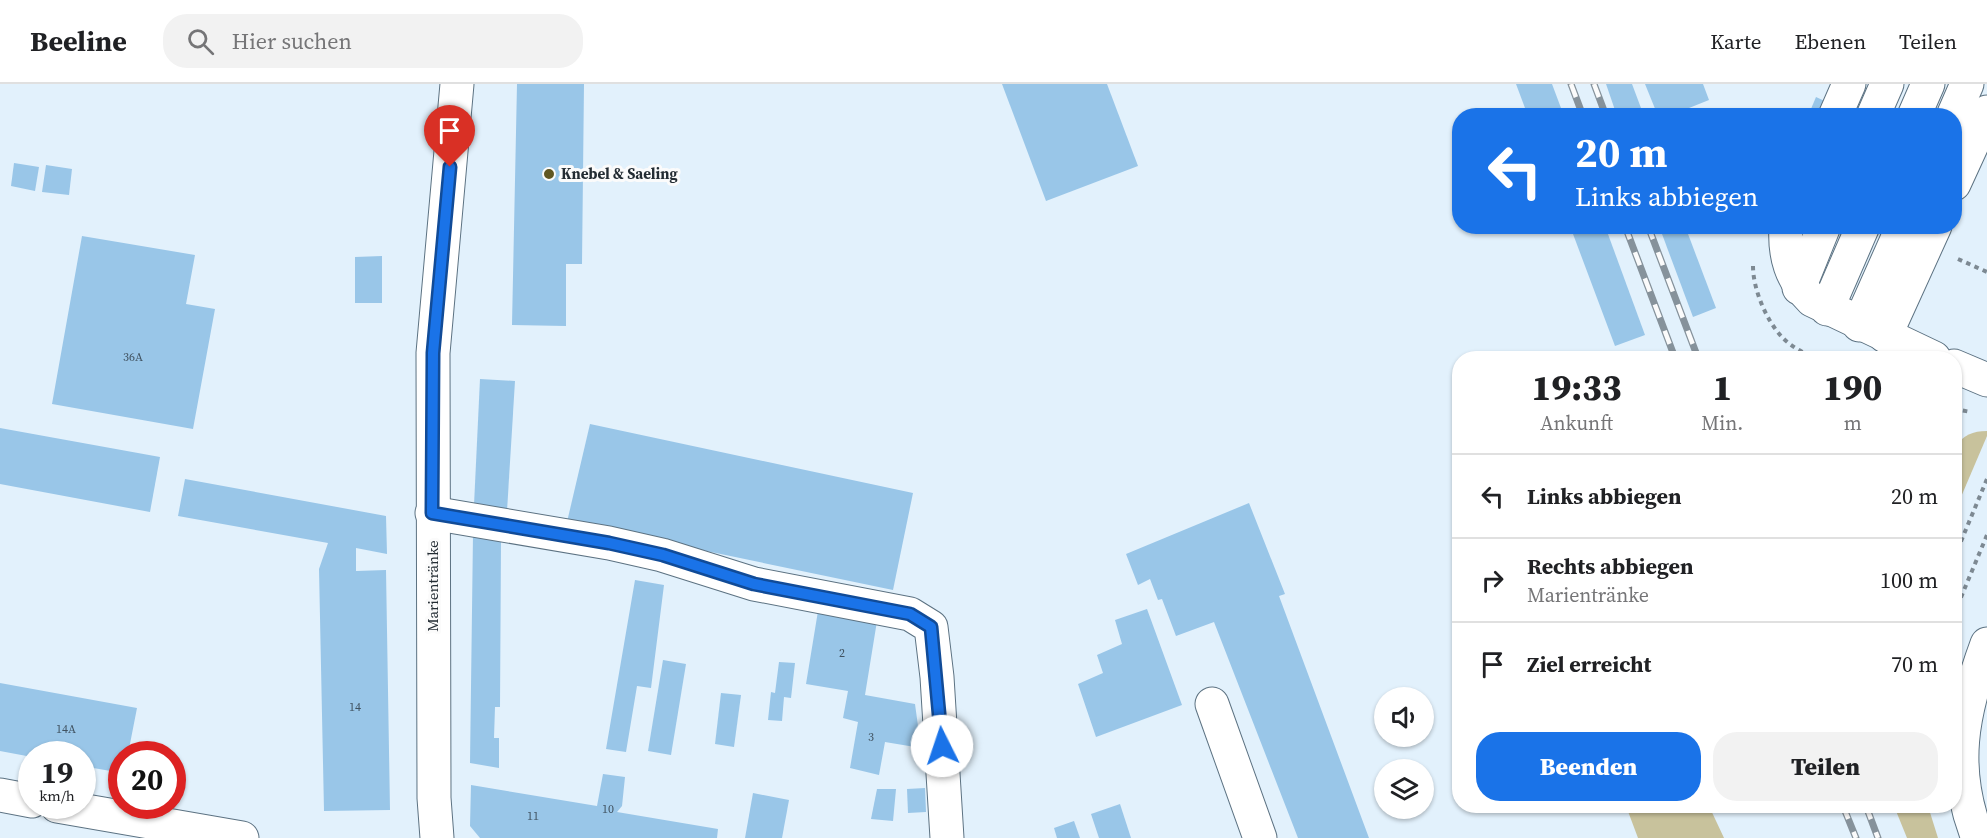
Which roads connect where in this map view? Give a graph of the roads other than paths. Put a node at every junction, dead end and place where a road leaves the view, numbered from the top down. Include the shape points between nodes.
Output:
1 (457, 84) edge
2 (1849, 84) edge
3 (1887, 84) edge
4 (1928, 84) edge
5 (1967, 84) edge
6 (1838, 108) edge
7 (1876, 108) edge
8 (1918, 108) edge
9 (1956, 108) edge
10 (1987, 112) edge
11 (1962, 167) edge
12 (1786, 234) edge
13 (1821, 234) edge
14 (1860, 234) edge
15 (1901, 234) edge
16 (1930, 234) edge
17 (1799, 288) junction
18 (1827, 309) junction
19 (1872, 331) junction
20 (1918, 351) edge
21 (432, 513) junction
22 (1987, 644) edge
23 (1212, 704) dead end
24 (1962, 741) edge
25 (1962, 760) edge
26 (0, 795) edge
27 (18, 798) edge
28 (96, 813) edge
29 (242, 838) edge
30 (437, 838) edge
31 (947, 838) edge
32 (1260, 838) edge
33 (1978, 838) edge

1 - 21 street, Marientränke via 433,353
2 - 6 street
3 - 7 street
4 - 8 street
5 - 9 street
10 - 11 street
12 - 17 street via 1789,265
13 - 17 street
14 - 18 street
15 - 19 street
16 - 19 street
17 - 18 street
18 - 19 street
19 - 20 street
21 - 30 street, Marientränke
21 - 31 street via 609,543 663,555 754,584 910,614 922,620 931,627 937,676
22 - 24 street via 1967,704
23 - 32 street
25 - 33 street via 1965,794
26 - 27 street
28 - 29 street

